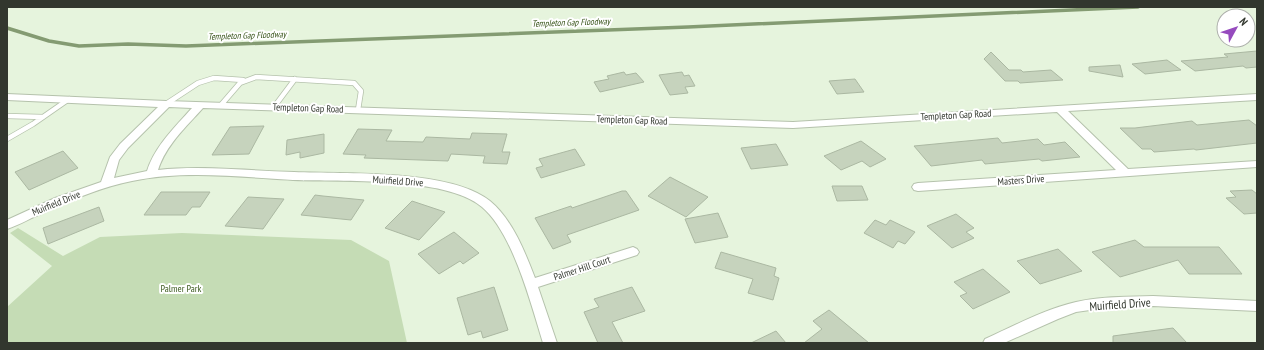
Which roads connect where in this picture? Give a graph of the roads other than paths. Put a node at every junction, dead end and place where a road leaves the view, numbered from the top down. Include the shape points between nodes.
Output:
1 (295, 79) junction
2 (243, 80) junction
3 (1257, 97) edge
4 (8, 98) edge
5 (69, 100) junction
6 (166, 104) junction
7 (201, 104) junction
8 (221, 105) junction
9 (274, 107) junction
10 (358, 110) junction
11 (1061, 110) junction
12 (7, 116) edge
13 (43, 117) junction
14 (7, 140) edge
15 (1257, 164) edge
16 (1125, 173) junction
17 (151, 174) junction
18 (106, 185) junction
19 (918, 187) dead end
20 (7, 226) edge
21 (633, 252) dead end
22 (530, 285) junction
23 (1257, 306) edge
24 (550, 343) edge
25 (990, 343) edge

1 - 2 lane via 256,77
1 - 9 lane
1 - 10 lane via 354,83 361,91
2 - 6 lane via 214,78 198,83
2 - 8 lane
3 - 11 street, Templeton Gap Road
4 - 5 street, Templeton Gap Road
5 - 6 street, Templeton Gap Road
5 - 13 lane
6 - 7 street, Templeton Gap Road
6 - 18 street via 114,159
7 - 8 street, Templeton Gap Road
7 - 17 street via 154,160
8 - 9 street, Templeton Gap Road
9 - 10 street, Templeton Gap Road
10 - 11 street, Templeton Gap Road via 793,125
11 - 16 street
12 - 13 lane
13 - 14 lane
15 - 16 street, Masters Drive
16 - 19 street, Masters Drive
17 - 18 street, Muirfield Drive
17 - 22 street, Muirfield Drive via 215,173 405,181 444,186 480,201 501,219
18 - 20 street, Muirfield Drive via 52,204
21 - 22 street, Palmer Hill Court
22 - 24 street, Muirfield Drive
23 - 25 street, Muirfield Drive via 1153,301 1090,305 1053,315

